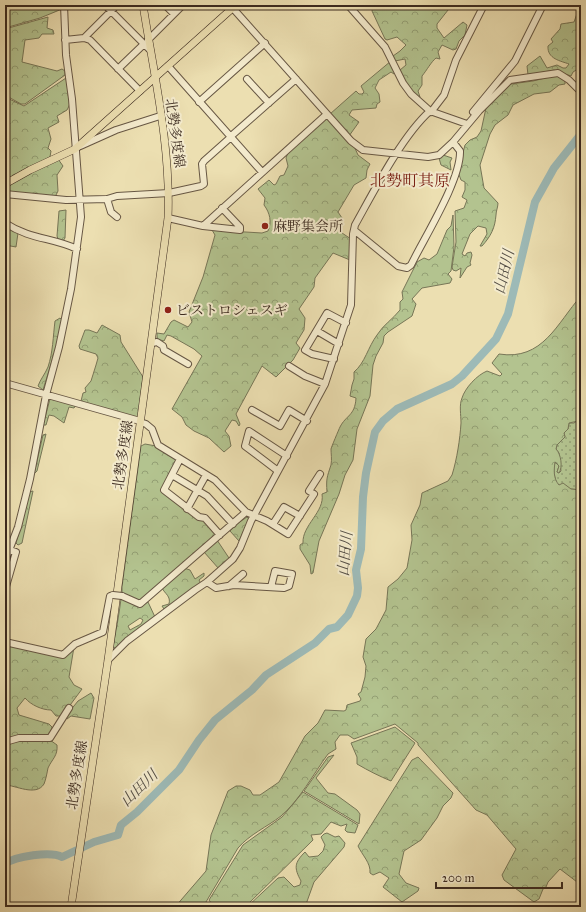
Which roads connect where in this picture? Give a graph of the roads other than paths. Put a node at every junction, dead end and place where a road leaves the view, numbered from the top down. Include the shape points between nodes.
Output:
1 (64, 5) edge
2 (105, 5) edge
3 (117, 5) edge
4 (143, 5) edge
5 (165, 5) edge
6 (183, 5) edge
7 (348, 5) edge
8 (484, 5) edge
9 (543, 5) edge
10 (233, 6) edge
11 (111, 11) junction
12 (174, 14) junction
13 (84, 38) junction
14 (65, 40) junction
15 (146, 42) junction
16 (265, 43) junction
17 (168, 66) junction
18 (118, 69) junction
19 (154, 78) junction
20 (247, 79) dead end
21 (296, 79) junction
22 (140, 91) junction
23 (581, 92) edge
24 (199, 102) junction
25 (269, 103) junction
26 (431, 111) junction
27 (327, 114) junction
28 (160, 116) junction
29 (467, 124) junction
30 (230, 137) junction
31 (452, 142) junction
32 (77, 148) junction
33 (397, 154) junction
34 (262, 172) junction
35 (5, 184) edge
36 (169, 193) junction
37 (5, 194) edge
38 (107, 199) junction
39 (80, 200) junction
40 (222, 208) junction
41 (117, 217) dead end
42 (168, 218) junction
43 (5, 223) edge
44 (203, 226) junction
45 (354, 230) junction
46 (77, 248) junction
47 (346, 323) junction
48 (316, 331) junction
49 (152, 343) junction
50 (339, 344) junction
51 (334, 359) junction
52 (188, 364) dead end
53 (289, 366) dead end
54 (5, 382) edge
55 (325, 384) junction
56 (46, 395) junction
57 (252, 410) dead end
58 (307, 421) junction
59 (140, 422) junction
60 (287, 456) junction
61 (180, 459) junction
62 (278, 471) junction
63 (320, 474) dead end
64 (172, 475) junction
65 (206, 475) junction
66 (198, 490) junction
67 (188, 509) junction
68 (246, 512) junction
69 (253, 516) junction
70 (300, 516) junction
71 (232, 524) junction
72 (273, 524) junction
73 (220, 535) junction
74 (10, 550) junction
75 (5, 561) edge
76 (243, 574) dead end
77 (207, 582) junction
78 (228, 586) junction
79 (270, 587) dead end
80 (5, 590) edge
81 (5, 642) edge
82 (108, 660) junction
83 (69, 708) dead end
84 (5, 742) edge
85 (71, 907) edge

1 - 14 street
2 - 11 street
3 - 11 street
4 - 15 main road, 北勢多度線
5 - 12 street
6 - 12 street
7 - 26 street via 385,47 407,89
8 - 26 street via 456,60 444,95
9 - 29 street via 514,61 481,100
10 - 16 street
10 - 17 main road
11 - 13 street
11 - 15 street
12 - 15 street
13 - 14 street
13 - 18 street via 90,40
14 - 32 street
15 - 18 street
15 - 19 main road, 北勢多度線 via 150,50
16 - 21 street
16 - 24 street
17 - 19 main road
17 - 24 street
18 - 22 street
19 - 22 main road
19 - 28 main road, 北勢多度線
20 - 25 street
21 - 25 street
21 - 27 street
22 - 32 main road
23 - 29 street via 558,73 515,78 502,86
24 - 30 street
25 - 30 street
26 - 29 street
26 - 33 street via 418,122
27 - 33 street via 356,146 364,150
27 - 34 street
28 - 32 street via 116,130
28 - 36 main road, 北勢多度線
29 - 31 street
30 - 34 street
30 - 36 street via 202,164 204,184
31 - 33 street via 435,157
31 - 45 street via 460,151 454,174 443,203 411,265 407,268 398,266
32 - 35 main road
32 - 39 street
33 - 45 street
34 - 40 street
36 - 38 street via 117,196
36 - 42 main road, 北勢多度線
37 - 39 street
38 - 39 street
38 - 41 street via 111,212
39 - 46 street via 81,217
40 - 44 street
40 - 44 street via 240,230
42 - 44 street
42 - 49 main road, 北勢多度線
43 - 46 street via 22,234 59,241
45 - 47 street via 352,300
46 - 56 street via 66,316
47 - 48 street via 327,313
47 - 50 street
48 - 50 street
48 - 51 street via 305,350
49 - 52 street via 157,342 164,350
49 - 59 main road, 北勢多度線
50 - 51 street
51 - 55 street
53 - 55 street
54 - 56 street
55 - 58 street
56 - 59 street
56 - 74 street via 30,479
57 - 58 street via 280,426 289,410
58 - 60 street
59 - 61 street via 150,427 158,445
59 - 82 main road, 北勢多度線
60 - 62 street
60 - 62 street via 249,431 245,446
61 - 64 street
61 - 65 street
62 - 69 street
63 - 70 street via 309,491 314,494
64 - 66 street
64 - 67 street via 164,490
65 - 66 street
65 - 68 street via 219,483
66 - 67 street
66 - 71 street via 207,496
67 - 73 street via 199,518 205,518
68 - 69 street
68 - 71 street
69 - 72 street
69 - 77 street via 233,559
70 - 72 street via 284,507
70 - 72 street via 288,534
71 - 73 street
73 - 81 street, bridge via 140,604 122,596 110,596 103,632 75,644 63,655
74 - 75 street
74 - 80 street via 16,552
76 - 78 street
77 - 78 street via 216,588
77 - 82 street via 127,641
78 - 79 street
82 - 85 main road, 北勢多度線
83 - 84 street via 50,738 18,738

